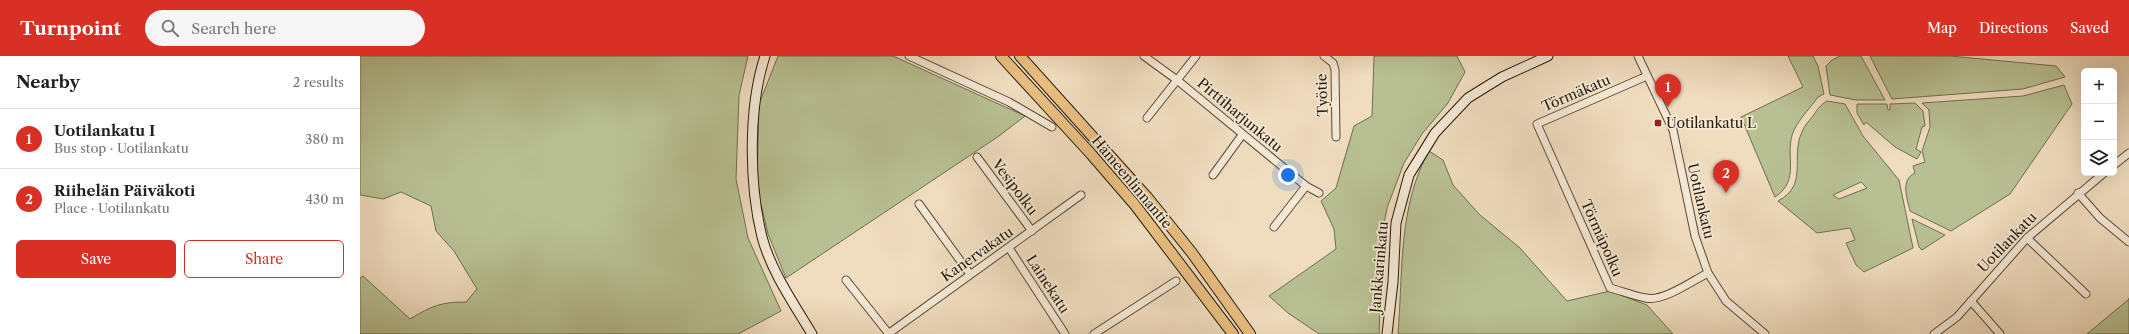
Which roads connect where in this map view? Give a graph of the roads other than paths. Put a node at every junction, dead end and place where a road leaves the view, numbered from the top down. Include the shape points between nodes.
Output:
1 (765, 56) edge
2 (909, 56) edge
3 (1001, 56) edge
4 (1020, 56) edge
5 (1144, 56) edge
6 (1196, 56) edge
7 (1324, 56) edge
8 (1638, 56) edge
9 (1542, 57) edge
10 (1647, 76) junction
11 (1177, 80) junction
12 (1147, 118) dead end
13 (1537, 124) joint
14 (1052, 127) dead end
15 (1242, 135) junction
16 (1336, 137) dead end
17 (2129, 153) edge
18 (977, 157) dead end
19 (2117, 163) edge
20 (1213, 174) dead end
21 (2100, 176) edge
22 (1306, 186) junction
23 (1319, 193) dead end
24 (2078, 193) junction
25 (1081, 195) dead end
26 (919, 204) dead end
27 (1274, 227) dead end
28 (1032, 231) junction
29 (2027, 238) junction
30 (2129, 242) edge
31 (1009, 248) junction
32 (1708, 273) junction
33 (970, 274) junction
34 (846, 280) dead end
35 (1176, 281) dead end
36 (2086, 294) dead end
37 (1971, 301) junction
38 (812, 334) edge
39 (888, 334) edge
40 (1065, 334) edge
41 (1094, 334) edge
42 (1233, 334) edge
43 (1250, 334) edge
44 (1387, 334) edge
45 (1765, 334) edge
46 (1934, 334) edge
47 (2000, 334) edge

1 - 38 street via 754,103 753,185 762,238 784,289
2 - 14 street via 1009,102
3 - 42 main road, Hämeenlinnantie via 1092,154 1135,205
4 - 43 main road, Hämeenlinnantie via 1147,197 1192,253
5 - 11 street, Pirttiharjunkatu
6 - 11 street
7 - 16 street, Työtie via 1333,63 1335,70
8 - 10 street, Uotilankatu
9 - 44 street, Jankkarinkatu via 1468,98 1436,133 1409,175 1396,223
10 - 13 street, Törmäkatu
10 - 32 street, Uotilankatu via 1673,130 1695,236
11 - 12 street
11 - 15 street, Pirttiharjunkatu
13 - 32 street, Törmäpolku via 1610,288 1647,299 1654,298 1674,291
15 - 20 street
15 - 22 street, Pirttiharjunkatu
17 - 19 street
18 - 28 street, Vesipolku
21 - 24 street, Uotilankatu
22 - 23 street, Pirttiharjunkatu
22 - 27 street
24 - 29 street, Uotilankatu
24 - 30 street via 2100,218
25 - 28 street, Kanervakatu
26 - 33 street
28 - 31 street, Kanervakatu
29 - 36 street
29 - 37 street, Uotilankatu
31 - 33 street, Kanervakatu
31 - 40 street, Lainekatu
32 - 45 street, Uotilankatu via 1726,301
33 - 39 street, Kanervakatu
34 - 39 street
35 - 41 street
37 - 46 street, Uotilankatu via 1957,317
37 - 47 street

